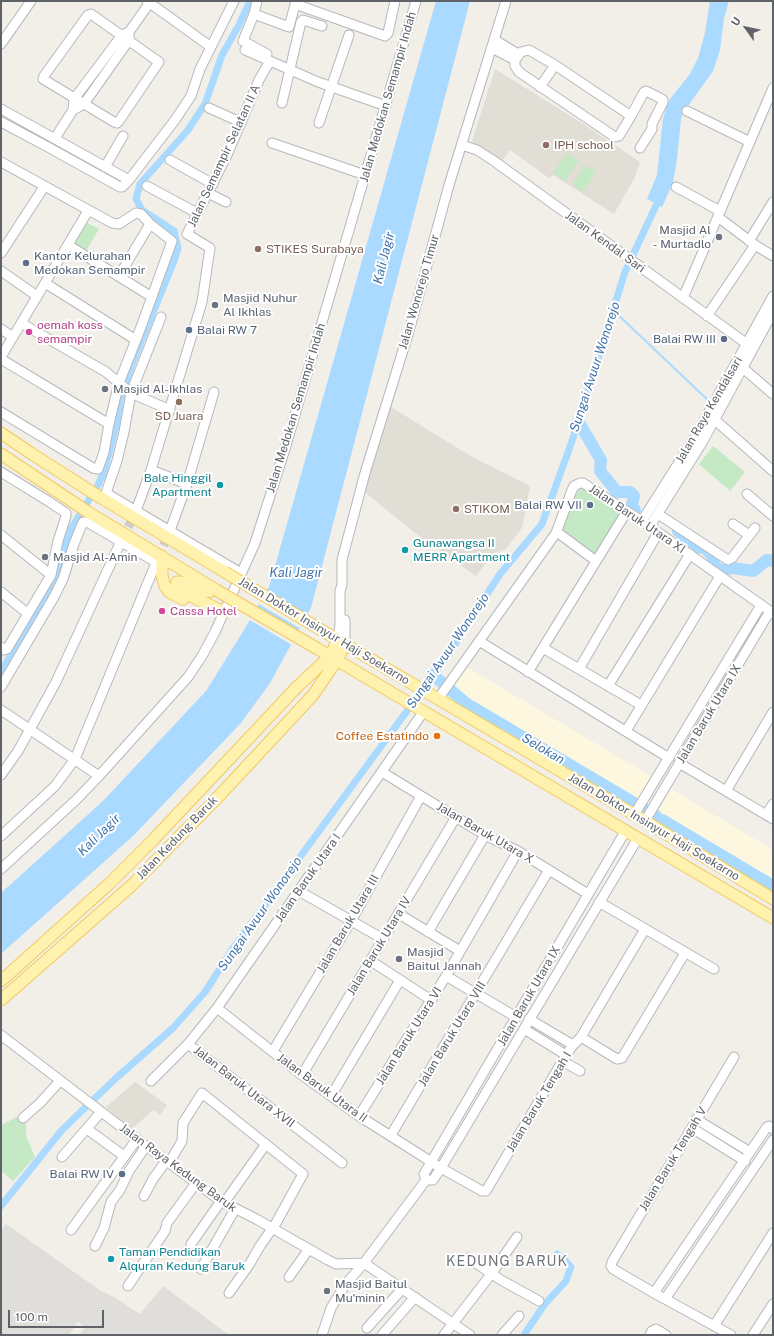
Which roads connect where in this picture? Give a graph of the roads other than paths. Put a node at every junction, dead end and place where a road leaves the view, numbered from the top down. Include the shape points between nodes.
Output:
1 (31, 1) edge
2 (234, 1) edge
3 (257, 1) edge
4 (395, 1) edge
5 (416, 1) edge
6 (506, 1) edge
7 (149, 2) edge
8 (296, 2) edge
9 (254, 14) junction
10 (322, 26) dead end
11 (349, 35) dead end
12 (127, 36) junction
13 (1, 44) edge
14 (494, 44) junction
15 (211, 47) junction
16 (245, 50) dead end
17 (517, 57) junction
18 (272, 60) junction
19 (555, 65) junction
20 (291, 71) junction
21 (540, 87) junction
22 (331, 88) junction
23 (773, 88) edge
24 (74, 99) junction
25 (282, 103) dead end
26 (84, 104) junction
27 (386, 106) junction
28 (208, 108) dead end
29 (1, 110) edge
30 (73, 110) junction
31 (687, 111) dead end
32 (631, 116) junction
33 (1, 122) edge
34 (240, 122) junction
35 (319, 123) dead end
36 (123, 136) dead end
37 (56, 138) junction
38 (750, 142) junction
39 (272, 143) dead end
40 (462, 145) junction
41 (640, 148) dead end
42 (170, 160) dead end
43 (3, 167) edge
44 (105, 167) junction
45 (365, 176) junction
46 (130, 180) junction
47 (213, 184) junction
48 (147, 186) dead end
49 (44, 187) junction
50 (676, 187) dead end
51 (208, 193) junction
52 (226, 202) dead end
53 (773, 202) edge
54 (88, 211) junction
55 (198, 213) junction
56 (719, 214) junction
57 (150, 224) junction
58 (752, 243) junction
59 (68, 245) junction
60 (1, 253) edge
61 (773, 256) edge
62 (1, 271) edge
63 (119, 276) junction
64 (45, 283) junction
65 (37, 296) junction
66 (773, 296) edge
67 (152, 297) junction
68 (683, 298) junction
69 (773, 312) edge
70 (707, 316) junction
71 (161, 317) dead end
72 (21, 323) junction
73 (1, 329) edge
74 (13, 337) junction
75 (136, 340) junction
76 (747, 344) junction
77 (1, 358) edge
78 (743, 368) junction
79 (120, 384) junction
80 (130, 392) junction
81 (214, 392) dead end
82 (773, 394) edge
83 (170, 410) junction
84 (1, 412) edge
85 (715, 420) junction
86 (109, 424) junction
87 (1, 433) edge
88 (699, 439) junction
89 (1, 454) edge
90 (151, 470) junction
91 (773, 471) edge
92 (1, 472) edge
93 (187, 484) junction
94 (102, 494) junction
95 (747, 494) dead end
96 (627, 511) junction
97 (136, 514) junction
98 (658, 514) junction
99 (773, 516) edge
100 (642, 521) junction
101 (733, 524) dead end
102 (650, 526) junction
103 (557, 532) junction
104 (658, 533) junction
105 (169, 534) junction
106 (1, 536) edge
107 (121, 540) junction
108 (59, 541) junction
109 (73, 544) junction
110 (690, 554) junction
111 (158, 559) junction
112 (596, 561) junction
113 (241, 573) junction
114 (51, 575) junction
115 (720, 576) junction
116 (215, 589) junction
117 (1, 592) edge
118 (761, 605) junction
119 (27, 613) junction
120 (772, 613) edge
121 (222, 615) junction
122 (479, 641) junction
123 (341, 642) junction
124 (3, 648) edge
125 (543, 648) junction
126 (333, 658) junction
127 (579, 669) junction
128 (528, 672) junction
129 (608, 686) junction
130 (1, 687) edge
131 (436, 696) junction
132 (641, 705) junction
133 (422, 709) junction
134 (1, 710) edge
135 (773, 712) edge
136 (29, 730) junction
137 (626, 731) junction
138 (669, 758) junction
139 (74, 759) junction
140 (679, 763) junction
141 (382, 772) junction
142 (1, 775) edge
143 (99, 776) junction
144 (726, 791) junction
145 (421, 796) junction
146 (773, 804) edge
147 (640, 806) junction
148 (650, 812) junction
149 (456, 817) junction
150 (770, 817) edge
151 (626, 830) junction
152 (485, 835) junction
153 (1, 836) edge
154 (638, 838) junction
155 (518, 852) junction
156 (1, 868) edge
157 (549, 870) junction
158 (109, 884) junction
159 (300, 891) junction
160 (588, 894) junction
161 (120, 895) junction
162 (773, 899) edge
163 (599, 902) junction
164 (399, 914) junction
165 (773, 918) edge
166 (351, 921) junction
167 (645, 929) junction
168 (428, 932) junction
169 (384, 939) junction
170 (460, 951) junction
171 (685, 953) junction
172 (371, 961) junction
173 (714, 969) dead end
174 (446, 976) junction
175 (2, 980) edge
176 (400, 980) junction
177 (12, 990) junction
178 (476, 994) junction
179 (1, 1000) edge
180 (431, 1000) junction
181 (524, 1004) junction
182 (217, 1008) junction
183 (534, 1011) junction
184 (516, 1017) junction
185 (529, 1019) junction
186 (509, 1030) junction
187 (522, 1033) junction
188 (1, 1035) edge
189 (581, 1037) junction
190 (188, 1044) junction
191 (573, 1045) junction
192 (272, 1051) junction
193 (734, 1057) dead end
194 (564, 1058) junction
195 (580, 1071) dead end
196 (302, 1075) junction
197 (60, 1081) junction
198 (151, 1081) dead end
199 (332, 1096) junction
200 (100, 1111) junction
201 (359, 1116) junction
202 (23, 1118) dead end
203 (694, 1124) junction
204 (771, 1128) edge
205 (87, 1129) junction
206 (391, 1135) junction
207 (137, 1139) junction
208 (773, 1140) edge
209 (266, 1144) junction
210 (146, 1146) junction
211 (750, 1152) junction
212 (124, 1156) junction
213 (62, 1157) dead end
214 (745, 1160) junction
215 (168, 1162) junction
216 (431, 1162) junction
217 (342, 1163) dead end
218 (441, 1168) junction
219 (426, 1180) junction
220 (196, 1183) junction
221 (144, 1196) dead end
222 (222, 1202) junction
223 (235, 1209) junction
224 (272, 1228) junction
225 (71, 1230) dead end
226 (773, 1233) edge
227 (517, 1237) dead end
228 (191, 1244) dead end
229 (95, 1246) dead end
230 (309, 1249) junction
231 (468, 1258) dead end
232 (364, 1263) junction
233 (201, 1269) dead end
234 (492, 1273) junction
235 (289, 1278) dead end
236 (128, 1286) dead end
237 (403, 1288) junction
238 (229, 1293) dead end
239 (654, 1293) junction
240 (415, 1297) junction
241 (665, 1299) junction
242 (539, 1301) dead end
243 (773, 1304) edge
244 (519, 1316) dead end
245 (454, 1323) junction
246 (714, 1326) junction
247 (367, 1328) dead end
248 (653, 1332) edge
249 (322, 1335) edge
250 (382, 1335) edge
251 (444, 1335) edge
252 (470, 1335) edge
253 (502, 1335) edge
254 (666, 1335) edge
255 (731, 1335) edge
256 (753, 1335) edge

1 - 13 street
2 - 15 street
3 - 9 street
4 - 8 street via 388,33 385,36
5 - 27 street, Jalan Medokan Semampir Indah
6 - 14 street, Jalan Wonorejo Timur
7 - 12 street
7 - 15 street
8 - 9 street via 290,27
9 - 18 street via 243,42
10 - 20 street via 302,21
11 - 22 street
12 - 24 street
12 - 24 street via 94,15 88,15 43,79
12 - 26 street
12 - 26 street via 159,62 158,64 117,123
14 - 17 street
14 - 40 street, Jalan Wonorejo Timur
15 - 46 street via 191,96
16 - 18 street
17 - 19 street via 525,50 529,50
17 - 21 street via 517,71
18 - 20 street
18 - 34 street, Jalan Semampir Selatan II A via 259,80
19 - 21 street
19 - 32 street
20 - 22 street
20 - 25 street
21 - 32 street via 615,137 619,136
22 - 27 street
22 - 35 street
23 - 38 street
24 - 26 street
24 - 30 street
26 - 30 street
27 - 45 street, Jalan Medokan Semampir Indah
28 - 34 street
29 - 37 street
30 - 37 street
31 - 38 street
32 - 41 street via 646,91 662,100 651,132
33 - 46 street via 120,187
34 - 47 street, Jalan Semampir Selatan II A
36 - 44 street
37 - 44 street
38 - 56 street
39 - 45 street
40 - 68 street, Jalan Kendal Sari via 477,150 494,161
40 - 123 street, Jalan Wonorejo Timur via 364,473 342,560
42 - 47 street
43 - 49 street
44 - 46 street
45 - 113 street, Jalan Medokan Semampir Indah via 282,458 255,543
47 - 51 street, Jalan Semampir Selatan II A
48 - 55 street
49 - 54 street
49 - 60 street
50 - 56 street
51 - 52 street
51 - 55 street, Jalan Semampir Selatan II A
53 - 58 street
54 - 57 street via 116,225 139,213
54 - 59 street
55 - 83 street, Jalan Semampir Selatan II A via 187,234 208,246 211,251 202,302
56 - 58 street
56 - 68 street
57 - 63 street
57 - 67 street via 172,241
58 - 61 street
58 - 70 street
59 - 63 street
59 - 64 street
62 - 65 street
63 - 67 street
64 - 65 street
64 - 75 street
65 - 72 street
66 - 76 street, Jalan Raya Kendalsari
67 - 75 street
68 - 70 street, Jalan Kendal Sari
69 - 78 street, Jalan Raya Kendalsari
70 - 76 street, Jalan Kendal Sari
71 - 80 street
72 - 74 street
72 - 79 street via 106,372
73 - 74 street
74 - 77 street
75 - 79 street
76 - 88 street, Jalan Raya Kendalsari via 710,410
77 - 86 street
78 - 82 street
78 - 85 street, Jalan Raya Kendalsari
79 - 80 street
79 - 86 street
80 - 83 street
80 - 94 street via 117,461
81 - 93 street
83 - 90 street, Jalan Semampir Selatan II A
84 - 86 street via 97,470 104,452
85 - 88 street, Jalan Raya Kendalsari
85 - 91 street
87 - 94 main road, Jalan Doktor Insinyur Haji Soekarno via 86,488
88 - 98 street, Jalan Raya Kendalsari
88 - 100 street, Jalan Raya Kendalsari
89 - 111 main road, Jalan Doktor Insinyur Haji Soekarno
90 - 93 street
90 - 97 street, Jalan Semampir Selatan II A
92 - 108 street via 66,513
93 - 105 street
94 - 97 street via 108,494
94 - 123 main road, Jalan Doktor Insinyur Haji Soekarno, bridge
95 - 99 street
96 - 100 street, Jalan Baruk Utara XI
96 - 103 street, Jalan Baruk Utara XI via 580,483 572,490
96 - 112 street
97 - 105 street
98 - 101 street via 728,560 752,531
98 - 102 street, Jalan Raya Kendalsari
100 - 102 street, Jalan Baruk Utara XI
102 - 104 street, Jalan Baruk Utara XI
103 - 112 street
103 - 122 street, Jalan Baruk Utara XI
104 - 110 street, Jalan Baruk Utara XI
104 - 127 street
105 - 113 street
106 - 114 street
107 - 109 street via 85,521
107 - 111 street
107 - 136 street via 56,682
108 - 109 street
108 - 114 street
109 - 130 street via 63,579 54,597
110 - 115 street, Jalan Baruk Utara XI
110 - 129 street
111 - 116 main road, Jalan Doktor Insinyur Haji Soekarno
111 - 121 main road via 169,592
111 - 139 street
112 - 125 street
113 - 121 street, Jalan Medokan Semampir Indah
114 - 119 street
115 - 118 street, Jalan Baruk Utara XI
115 - 132 street
116 - 121 main road via 203,592 181,582 177,582 176,585 180,591
116 - 126 main road, Jalan Doktor Insinyur Haji Soekarno, bridge
117 - 119 street
118 - 120 street, Jalan Baruk Utara XI
118 - 138 street, Jalan Baruk Utara IX
119 - 124 street via 6,649
120 - 140 street, Jalan Baruk Utara IX
121 - 143 street, Jalan Medokan Semampir Indah via 195,668
122 - 128 street, Jalan Baruk Utara IX
122 - 131 street, Jalan Baruk Utara XI via 447,686
123 - 126 main road
123 - 131 main road, Jalan Doktor Insinyur Haji Soekarno
125 - 127 street
125 - 128 street
126 - 133 main road, Jalan Doktor Insinyur Haji Soekarno
126 - 158 main road, Jalan Kedung Baruk via 297,687
126 - 161 main road, Jalan Kedung Baruk via 313,695 219,796
127 - 129 street
128 - 137 street, Jalan Baruk Utara IX
129 - 132 street
131 - 147 main road, Jalan Doktor Insinyur Haji Soekarno
132 - 137 street
133 - 141 street, Jalan Baruk Utara I
133 - 151 main road, Jalan Doktor Insinyur Haji Soekarno
134 - 136 street
135 - 144 street
136 - 139 street
136 - 142 street
137 - 138 street, Jalan Baruk Utara IX
138 - 147 street, Jalan Baruk Utara IX
139 - 143 street
139 - 153 street via 55,786
140 - 144 street
140 - 148 street, Jalan Baruk Utara IX
141 - 145 street, Jalan Baruk Utara X
141 - 159 street, Jalan Baruk Utara I
143 - 156 street, Jalan Medokan Semampir Indah
144 - 150 street
145 - 149 street, Jalan Baruk Utara X
145 - 166 street, Jalan Baruk Utara III
146 - 150 street
147 - 148 main road, Jalan Doktor Insinyur Haji Soekarno
147 - 148 street
148 - 162 main road, Jalan Doktor Insinyur Haji Soekarno
149 - 152 street, Jalan Baruk Utara X
149 - 164 street, Jalan Baruk Utara IV
151 - 154 main road, Jalan Doktor Insinyur Haji Soekarno
151 - 160 street, Jalan Baruk Utara IX
152 - 155 street, Jalan Baruk Utara X
152 - 168 street
154 - 163 street, Jalan Baruk Utara IX
154 - 165 main road, Jalan Doktor Insinyur Haji Soekarno
155 - 157 street, Jalan Baruk Utara X
155 - 170 street, Jalan Baruk Utara VI
157 - 160 street, Jalan Baruk Utara X
157 - 178 street, Jalan Baruk Utara VIII
158 - 161 main road
158 - 175 main road, Jalan Kedung Baruk
159 - 166 street
159 - 182 street, Jalan Baruk Utara I
160 - 181 street, Jalan Baruk Utara IX
161 - 177 main road, Jalan Kedung Baruk
163 - 167 street
163 - 183 street, Jalan Baruk Utara IX
164 - 168 street
164 - 169 street, Jalan Baruk Utara IV
166 - 169 street
166 - 192 street, Jalan Baruk Utara III
167 - 171 street
167 - 189 street, Jalan Baruk Tengah I
168 - 170 street
169 - 172 street, Jalan Baruk Utara IV
170 - 174 street, Jalan Baruk Utara VI
171 - 173 street
171 - 189 street via 622,1058 617,1059
172 - 176 street
172 - 196 street, Jalan Baruk Utara IV
174 - 178 street
174 - 180 street, Jalan Baruk Utara VI
175 - 177 main road
176 - 180 street
176 - 199 street
177 - 179 main road, Jalan Kedung Baruk
178 - 184 street
178 - 206 street, Jalan Baruk Utara VIII
180 - 201 street, Jalan Baruk Utara VI
181 - 183 street
181 - 184 street, Jalan Baruk Utara IX
182 - 190 street, Jalan Baruk Utara I
182 - 192 street, Jalan Baruk Utara II
183 - 185 street, Jalan Baruk Utara IX
184 - 186 street, Jalan Baruk Utara IX
185 - 187 street, Jalan Baruk Utara IX
185 - 191 street
186 - 187 street
186 - 216 street, Jalan Baruk Utara IX
187 - 194 street
187 - 218 street, Jalan Baruk Utara IX
188 - 197 street, Jalan Raya Kedung Baruk
189 - 191 street, Jalan Baruk Tengah I
190 - 198 street, Jalan Baruk Utara XVII
190 - 217 street, Jalan Baruk Utara XVII
191 - 194 street, Jalan Baruk Tengah I
192 - 196 street, Jalan Baruk Utara II
193 - 203 street, Jalan Baruk Tengah V
194 - 195 street
194 - 218 street, Jalan Baruk Tengah I via 486,1191
196 - 199 street, Jalan Baruk Utara II
197 - 200 street, Jalan Raya Kedung Baruk
197 - 202 street
199 - 201 street, Jalan Baruk Utara II
200 - 205 street
200 - 207 street, Jalan Raya Kedung Baruk
201 - 206 street, Jalan Baruk Utara II
203 - 211 street
203 - 214 street
203 - 239 street, Jalan Baruk Tengah V via 611,1266
204 - 211 street
205 - 212 street
205 - 213 street
206 - 216 street, Jalan Baruk Utara II
207 - 210 street, Jalan Raya Kedung Baruk
207 - 212 street
208 - 241 street
209 - 215 street via 201,1094 183,1123 182,1141
209 - 222 street
209 - 224 street via 303,1174
210 - 215 street, Jalan Raya Kedung Baruk
210 - 229 street via 111,1202 104,1228
211 - 214 street
212 - 225 street
214 - 239 street
215 - 220 street, Jalan Raya Kedung Baruk
215 - 221 street via 152,1179
216 - 218 street, Jalan Baruk Utara II
216 - 219 street, Jalan Baruk Utara IX via 424,1174
218 - 219 street, Jalan Baruk Utara IX via 433,1180
219 - 232 street
220 - 222 street, Jalan Raya Kedung Baruk
220 - 236 street via 167,1223 165,1231
222 - 223 street, Jalan Raya Kedung Baruk
222 - 228 street
223 - 224 street, Jalan Raya Kedung Baruk
223 - 233 street
224 - 230 street, Jalan Raya Kedung Baruk
224 - 238 street
226 - 246 street
227 - 234 street
230 - 232 street, Jalan Raya Kedung Baruk via 336,1264
230 - 235 street
231 - 234 street
232 - 237 street
232 - 249 street via 345,1285 331,1308
234 - 242 street
234 - 245 street
237 - 240 street
237 - 247 street
239 - 241 street
240 - 245 street
240 - 250 street
241 - 246 street
243 - 256 street
244 - 253 street
245 - 251 street
245 - 252 street
246 - 255 street
248 - 254 street

